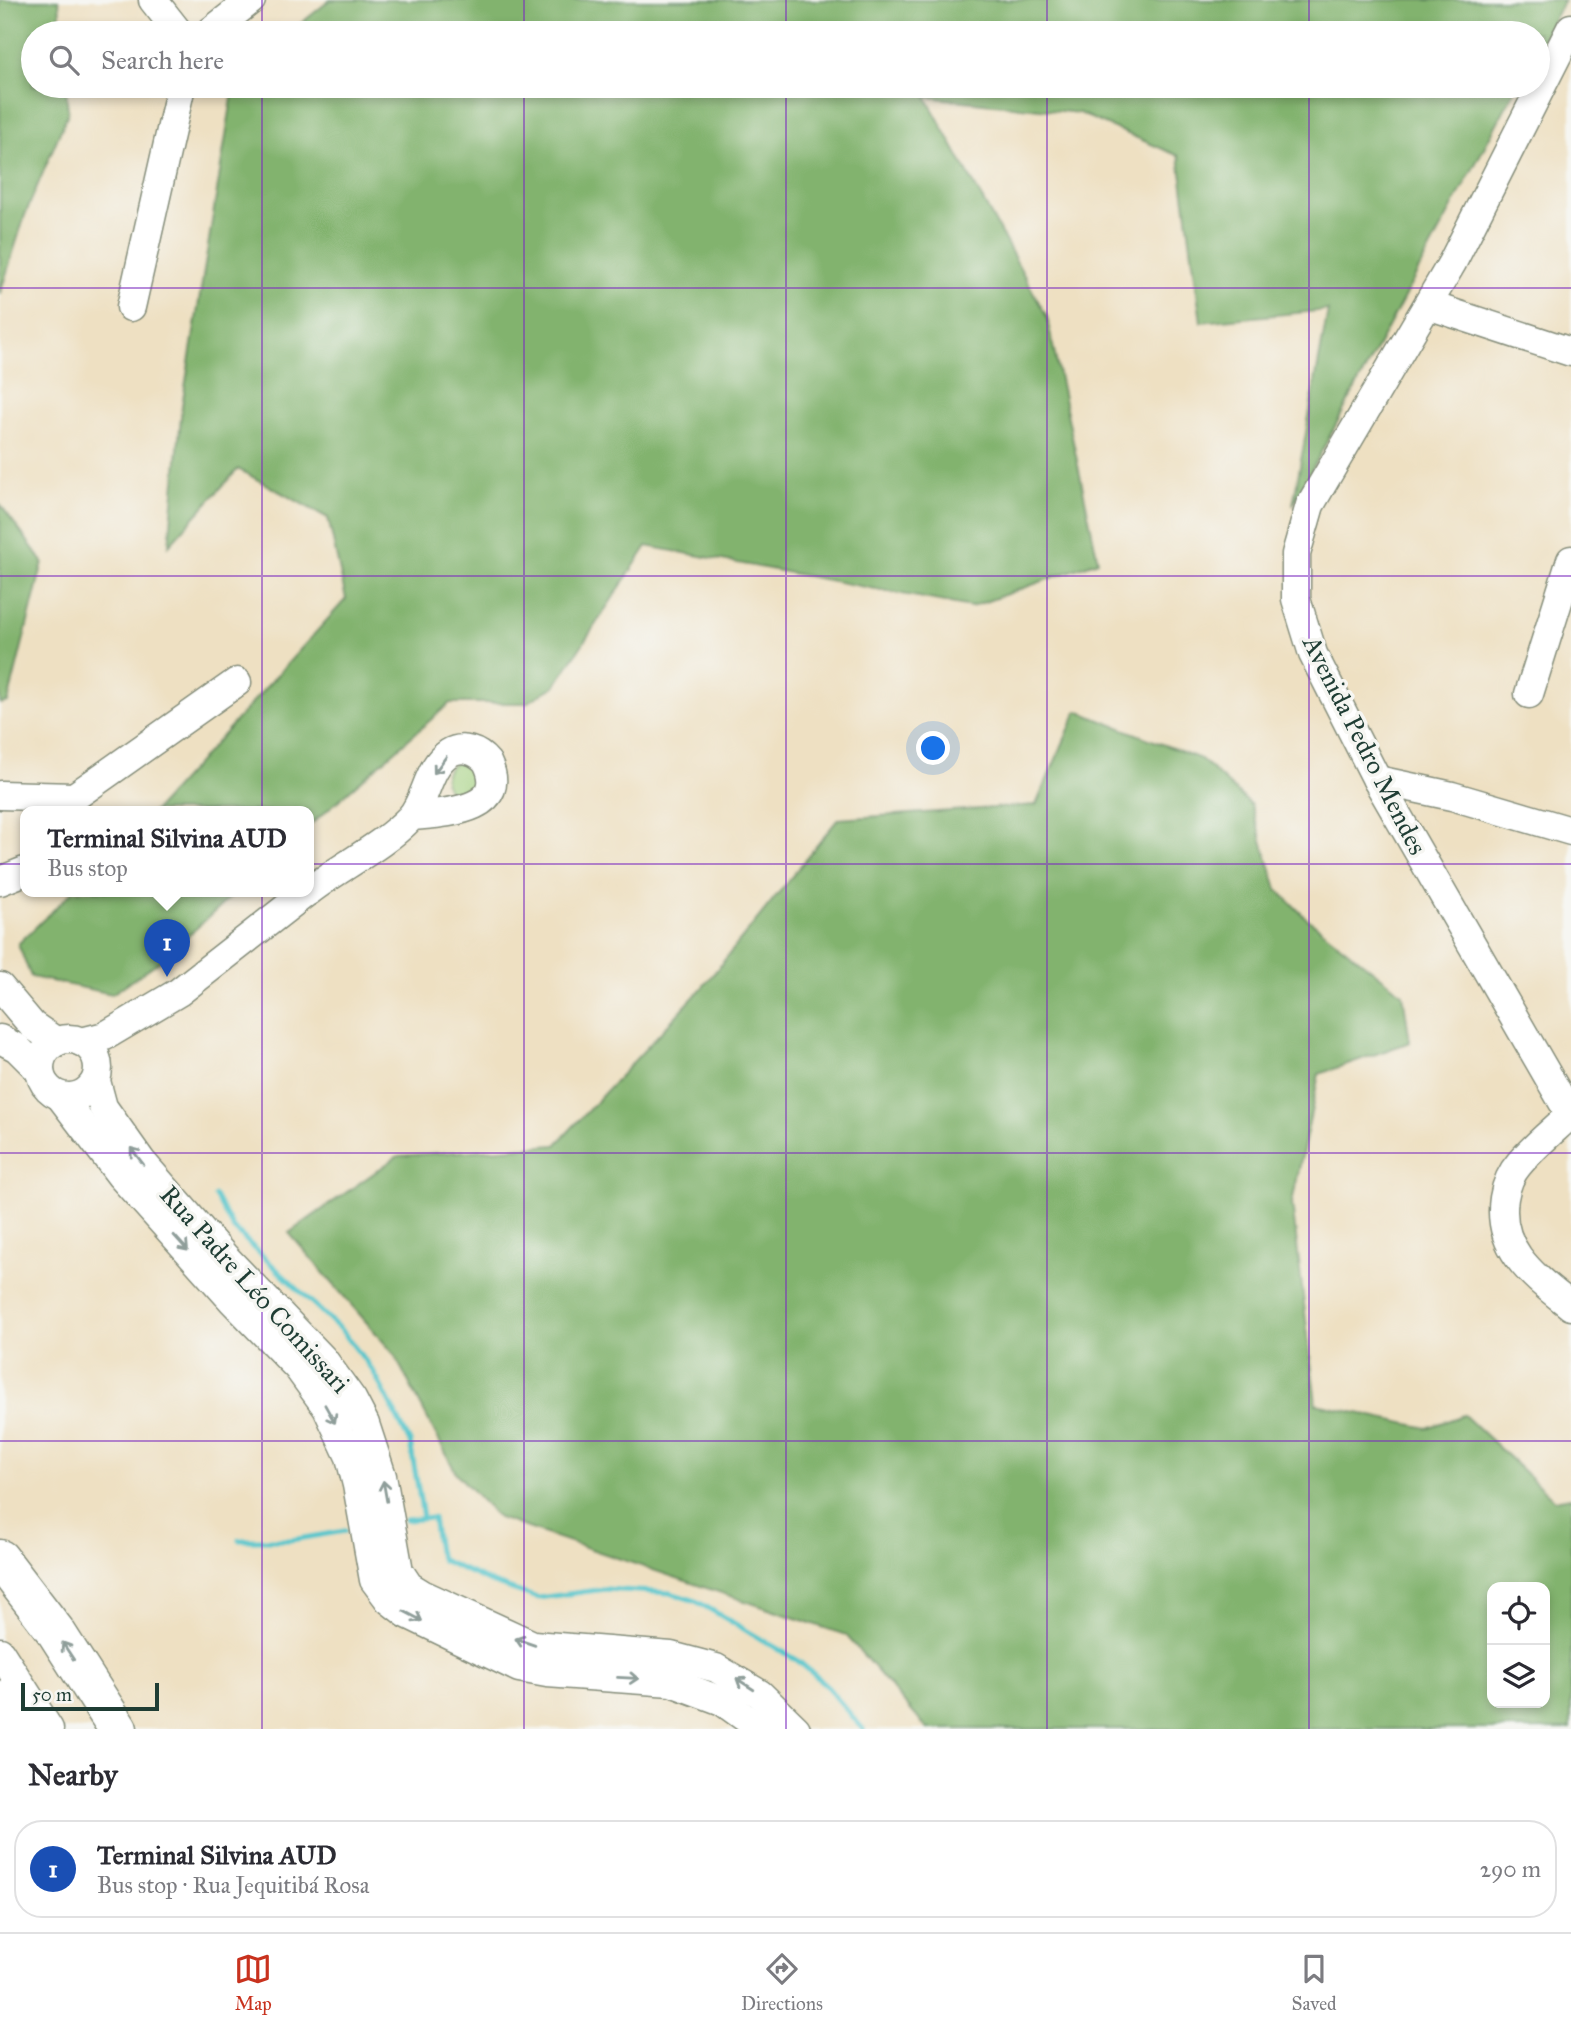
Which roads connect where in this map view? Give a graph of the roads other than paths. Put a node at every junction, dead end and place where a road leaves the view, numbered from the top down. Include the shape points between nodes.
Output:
1 (153, 0) edge
2 (251, 0) edge
3 (170, 21) edge
4 (224, 21) edge
5 (1571, 28) edge
6 (1550, 69) edge
7 (178, 98) edge
8 (1535, 98) edge
9 (1428, 305) junction
10 (131, 307) dead end
11 (1571, 352) edge
12 (1571, 560) edge
13 (237, 682) dead end
14 (1529, 694) dead end
15 (1377, 780) junction
16 (0, 795) edge
17 (72, 804) edge
18 (412, 816) dead end
19 (1571, 831) edge
20 (20, 873) edge
21 (0, 881) edge
22 (314, 887) edge
23 (300, 897) edge
24 (0, 987) edge
25 (0, 1039) edge
26 (87, 1052) junction
27 (40, 1071) junction
28 (60, 1096) junction
29 (1570, 1115) edge
30 (1571, 1306) edge
31 (0, 1559) edge
32 (0, 1652) edge
33 (0, 1700) edge
34 (20, 1729) edge
35 (49, 1729) edge
36 (118, 1729) edge
37 (761, 1729) edge
38 (796, 1729) edge

1 - 3 street
2 - 4 street
5 - 6 street, Avenida Pedro Mendes
7 - 10 street
8 - 9 street, Avenida Pedro Mendes
9 - 11 street
9 - 15 street, Avenida Pedro Mendes via 1310,505 1296,554 1296,599 1314,654
12 - 14 street
13 - 17 street
15 - 19 street via 1452,796
15 - 29 street, Avenida Pedro Mendes
16 - 17 street
18 - 22 street
20 - 21 street
23 - 26 street via 179,992
24 - 26 street via 32,1025
25 - 27 street, Rua Padre Léo Comissari via 17,1048
26 - 27 street via 44,1054
26 - 28 street via 81,1095
38 -> 26 street, Rua Padre Léo Comissari via 753,1689 708,1665 671,1656 533,1645 409,1586 397,1564 375,1448 352,1399 323,1359 142,1162 103,1107
27 - 28 street, Rua Padre Léo Comissari via 44,1083
28 -> 37 street, Rua Padre Léo Comissari via 121,1176 298,1368 327,1408 358,1485 374,1580 389,1600 407,1614 519,1668 671,1682 722,1701
29 - 30 street via 1518,1165 1506,1186 1502,1212 1511,1248 1542,1283
36 -> 31 highway via 56,1632
32 - 35 street
33 - 34 highway

